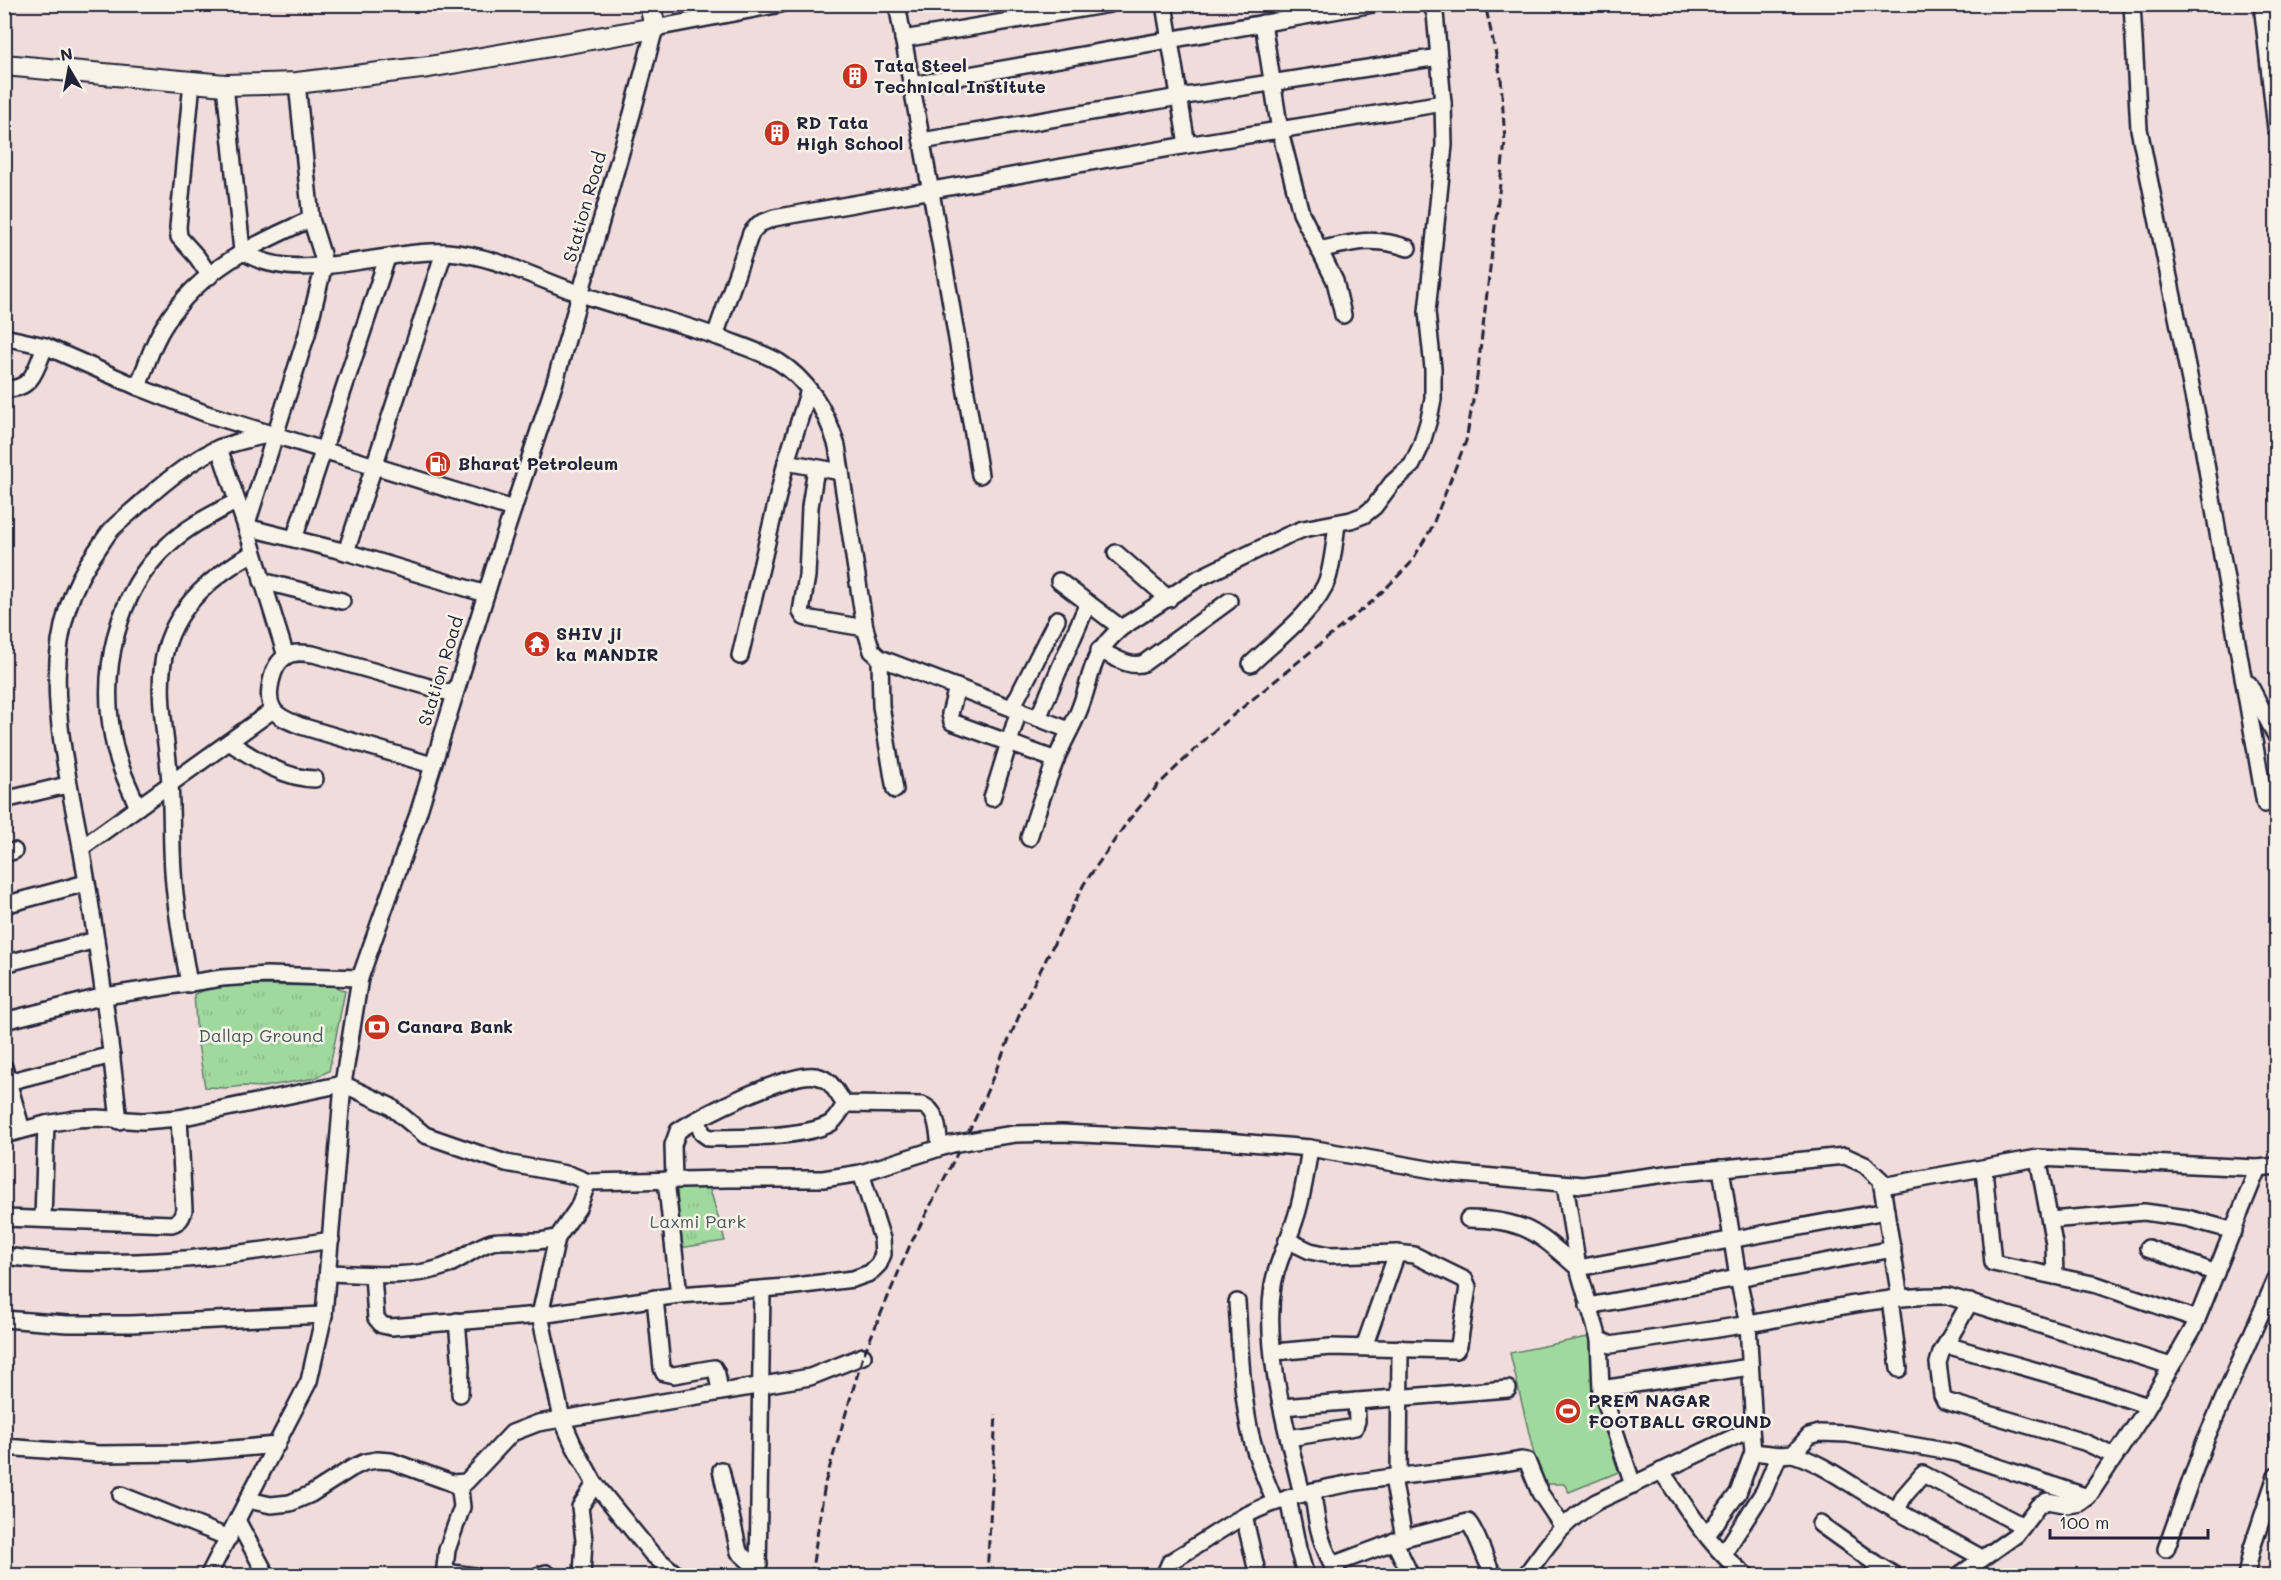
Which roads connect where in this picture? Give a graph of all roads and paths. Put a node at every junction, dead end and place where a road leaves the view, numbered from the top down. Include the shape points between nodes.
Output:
1 (650, 4) edge
2 (781, 4) edge
3 (897, 4) edge
4 (1110, 4) edge
5 (1164, 4) edge
6 (1373, 4) edge
7 (1430, 4) edge
8 (2132, 4) edge
9 (2262, 4) edge
10 (2274, 4) edge
11 (2277, 21) edge
12 (1263, 23) junction
13 (655, 28) junction
14 (903, 39) junction
15 (1170, 39) junction
16 (1439, 57) junction
17 (4, 65) edge
18 (192, 82) junction
19 (297, 83) junction
20 (1272, 84) junction
21 (225, 85) junction
22 (912, 85) junction
23 (1179, 97) junction
24 (1443, 103) junction
25 (2277, 129) edge
26 (1280, 131) junction
27 (922, 141) junction
28 (1187, 145) junction
29 (930, 190) junction
30 (311, 219) junction
31 (1408, 248) dead end
32 (1319, 250) junction
33 (242, 251) junction
34 (444, 252) junction
35 (387, 258) junction
36 (324, 266) junction
37 (210, 276) junction
38 (581, 294) junction
39 (1343, 315) dead end
40 (715, 336) junction
41 (4, 337) edge
42 (45, 346) junction
43 (138, 387) junction
44 (4, 389) edge
45 (809, 390) junction
46 (274, 434) junction
47 (219, 448) junction
48 (324, 451) junction
49 (786, 462) junction
50 (374, 466) junction
51 (816, 468) junction
52 (841, 472) junction
53 (980, 475) dead end
54 (237, 501) junction
55 (513, 509) junction
56 (1337, 523) junction
57 (246, 527) junction
58 (294, 539) junction
59 (346, 552) junction
60 (253, 553) junction
61 (1116, 553) dead end
62 (262, 580) junction
63 (1059, 581) dead end
64 (486, 594) junction
65 (1169, 599) junction
66 (1229, 601) dead end
67 (342, 602) dead end
68 (1088, 603) junction
69 (1057, 619) dead end
70 (865, 628) junction
71 (1120, 628) junction
72 (1099, 650) junction
73 (285, 656) junction
74 (740, 656) dead end
75 (880, 657) junction
76 (1251, 664) dead end
77 (2243, 671) junction
78 (957, 687) junction
79 (454, 694) junction
80 (1015, 709) junction
81 (273, 710) junction
82 (1038, 718) junction
83 (1069, 730) junction
84 (2277, 736) edge
85 (229, 741) junction
86 (1009, 744) junction
87 (1056, 760) junction
88 (432, 765) junction
89 (315, 779) dead end
90 (170, 783) junction
91 (67, 785) junction
92 (895, 790) dead end
93 (992, 798) dead end
94 (4, 800) edge
95 (2265, 804) dead end
96 (138, 807) junction
97 (1029, 838) dead end
98 (81, 848) junction
99 (86, 883) junction
100 (4, 905) edge
101 (96, 940) junction
102 (4, 964) edge
103 (360, 978) junction
104 (189, 984) junction
105 (105, 996) junction
106 (4, 1021) edge
107 (112, 1055) junction
108 (6, 1078) edge
109 (343, 1084) junction
110 (845, 1104) junction
111 (179, 1118) junction
112 (119, 1120) junction
113 (698, 1120) junction
114 (46, 1124) junction
115 (22, 1130) junction
116 (4, 1135) edge
117 (946, 1145) junction
118 (1310, 1148) junction
119 (2038, 1158) junction
120 (2277, 1166) edge
121 (1721, 1168) junction
122 (2258, 1168) junction
123 (1984, 1169) junction
124 (861, 1173) junction
125 (670, 1180) junction
126 (588, 1182) junction
127 (1565, 1184) junction
128 (1882, 1186) junction
129 (1886, 1211) junction
130 (4, 1218) edge
131 (43, 1219) junction
132 (1468, 1219) dead end
133 (2050, 1220) junction
134 (2234, 1231) junction
135 (557, 1238) junction
136 (1734, 1239) junction
137 (331, 1240) junction
138 (1287, 1240) junction
139 (2148, 1248) dead end
140 (1893, 1249) junction
141 (1397, 1253) junction
142 (4, 1256) edge
143 (1578, 1268) junction
144 (328, 1273) junction
145 (2216, 1274) junction
146 (373, 1275) junction
147 (2055, 1276) junction
148 (1738, 1278) junction
149 (2277, 1279) edge
150 (762, 1289) junction
151 (679, 1295) junction
152 (655, 1298) junction
153 (1895, 1298) junction
154 (1237, 1302) dead end
155 (1970, 1302) junction
156 (1588, 1306) junction
157 (540, 1315) junction
158 (324, 1316) junction
159 (4, 1319) edge
160 (2198, 1319) junction
161 (457, 1321) junction
162 (1748, 1324) junction
163 (1599, 1339) junction
164 (1946, 1345) junction
165 (1365, 1347) junction
166 (1400, 1348) junction
167 (1274, 1352) junction
168 (863, 1356) dead end
169 (2171, 1366) junction
170 (1750, 1367) junction
171 (1899, 1368) dead end
172 (760, 1384) junction
173 (1509, 1389) dead end
174 (1601, 1389) junction
175 (720, 1391) junction
176 (459, 1394) dead end
177 (1399, 1398) junction
178 (1356, 1401) junction
179 (2148, 1406) junction
180 (1282, 1407) junction
181 (562, 1419) junction
182 (1751, 1429) junction
183 (1289, 1438) junction
184 (277, 1445) junction
185 (4, 1447) edge
186 (1753, 1452) junction
187 (1786, 1455) junction
188 (2115, 1456) junction
189 (721, 1470) dead end
190 (1661, 1472) junction
191 (2277, 1476) edge
192 (1396, 1478) junction
193 (452, 1483) junction
194 (595, 1484) junction
195 (1633, 1485) junction
196 (121, 1495) dead end
197 (1294, 1497) junction
198 (2088, 1497) junction
199 (248, 1500) junction
200 (1897, 1510) junction
201 (1244, 1516) junction
202 (238, 1522) junction
203 (1820, 1524) dead end
204 (2023, 1526) junction
205 (1563, 1527) junction
206 (1707, 1535) junction
207 (229, 1538) junction
208 (1399, 1539) junction
209 (2166, 1549) dead end
210 (1720, 1551) junction
211 (1982, 1558) junction
212 (759, 1570) edge
213 (1335, 1570) edge
214 (1727, 1571) edge
215 (264, 1573) edge
216 (444, 1574) edge
217 (208, 1575) edge
218 (475, 1575) edge
219 (537, 1575) edge
220 (551, 1575) edge
221 (582, 1575) edge
222 (678, 1575) edge
223 (1164, 1575) edge
224 (1258, 1575) edge
225 (1306, 1575) edge
226 (1410, 1575) edge
227 (1494, 1575) edge
228 (1526, 1575) edge
229 (1747, 1575) edge
230 (1896, 1575) edge
231 (1958, 1575) edge
232 (2246, 1575) edge

1 - 13 main road
2 - 13 street
3 - 14 street
4 - 14 street
5 - 15 street
6 - 12 street
7 - 16 street via 1435,13
8 - 77 street via 2139,129 2201,435
9 - 25 street
10 - 11 street
12 - 15 street
12 - 20 street
13 - 19 main road via 429,67
13 - 38 street, Station Road
14 - 22 street
15 - 22 street
15 - 23 street
16 - 20 street
16 - 24 street
17 - 18 main road
18 - 21 main road
18 - 37 street via 178,227 179,237
19 - 21 main road
19 - 30 street
20 - 23 street
20 - 26 street
21 - 33 street
22 - 27 street
23 - 27 street
23 - 28 street
24 - 26 street
24 - 56 street via 1444,145 1427,312 1433,368 1430,419 1412,465 1364,515
26 - 28 street
26 - 32 street via 1301,213
27 - 29 street
28 - 29 street
29 - 40 street via 759,224 751,233
29 - 53 street
30 - 33 street
30 - 36 street
31 - 32 street via 1369,239
32 - 39 street via 1335,280
33 - 36 street via 269,264
33 - 37 street
34 - 35 street
34 - 38 street via 494,261
34 - 50 street
35 - 36 street
35 - 48 street
36 - 46 street
37 - 43 street via 183,300 165,324
38 - 40 street
38 - 55 street, Station Road
40 - 45 street via 779,363
41 - 42 street
42 - 43 street
42 - 44 street via 32,378 15,390
43 - 46 street
45 - 49 street
45 - 52 street via 830,423
46 - 47 street
46 - 48 street
46 - 57 street
47 - 54 street
47 - 91 street via 152,493 111,530 85,566 67,604 59,645 57,691
48 - 50 street
48 - 58 street
49 - 51 street
49 - 74 street
50 - 55 street
50 - 59 street
51 - 52 street
51 - 70 street via 801,612 811,619
52 - 70 street
54 - 57 street
54 - 96 street via 198,522 168,545 146,569 127,600 114,641 108,705 113,740
55 - 64 street, Station Road
56 - 65 street via 1286,536 1214,570
56 - 76 street via 1332,560 1320,594
57 - 58 street
57 - 60 street
58 - 59 street
59 - 64 street
60 - 62 street
60 - 90 street via 222,571 197,593 179,618 166,648 162,703
61 - 65 street
62 - 67 street
62 - 73 street
63 - 68 street
64 - 79 street, Station Road
65 - 71 street
66 - 72 street via 1144,663 1131,665
68 - 71 street
68 - 82 street
69 - 80 street
70 - 75 street via 872,651
71 - 72 street
72 - 83 street
73 - 79 street via 298,652 313,654
73 - 81 street via 271,682
75 - 78 street
75 - 92 street via 881,706
77 - 84 street
77 - 95 street
78 - 80 street
78 - 86 street via 950,714 952,722
79 - 88 street, Station Road
80 - 82 street
80 - 86 street
81 - 85 street
81 - 88 street via 301,726
82 - 83 street
83 - 87 street
85 - 89 street via 260,763 304,779
85 - 90 street
86 - 87 street
86 - 93 street
87 - 97 street
88 - 103 street, Station Road
90 - 96 street
90 - 104 street via 173,873
91 - 94 street
91 - 98 street
96 - 98 street
98 - 99 street
99 - 100 street
99 - 101 street
101 - 102 street
101 - 105 street
103 - 104 street via 267,975
103 - 109 street, Station Road
104 - 105 street
105 - 106 street
105 - 107 street
107 - 108 street
107 - 112 street
108 - 115 street
109 - 111 street
109 - 126 street via 390,1106 425,1135 506,1163
109 - 137 street, Station Road
110 - 113 street via 826,1080 804,1075
110 - 113 street via 829,1124 764,1137 709,1138 702,1133
110 - 117 street via 928,1107
111 - 112 street
111 - 131 street via 184,1210 178,1222
112 - 114 street via 75,1119
113 - 125 street via 678,1131 674,1139
114 - 115 street
114 - 131 street
115 - 116 street
117 - 118 street, bridge via 1015,1134 1062,1133
117 - 124 street
118 - 127 street via 1450,1173
118 - 138 street via 1303,1192
119 - 122 street
119 - 123 street
119 - 133 street
120 - 122 street
121 - 127 street
121 - 128 street via 1845,1156 1866,1165
121 - 136 street
122 - 134 street
123 - 128 street
123 - 147 street via 1993,1263
124 - 125 street via 823,1179
124 - 150 street via 882,1239 879,1264 870,1273 853,1279
125 - 126 street
125 - 151 street
126 - 135 street via 578,1208
127 - 143 street
128 - 129 street
129 - 136 street
129 - 140 street
130 - 131 street
132 - 143 street via 1529,1228
133 - 134 street via 2144,1212 2187,1218
133 - 147 street
134 - 145 street
135 - 146 street via 493,1242 441,1268
135 - 157 street
136 - 143 street
136 - 148 street
137 - 142 street via 178,1260 106,1264
137 - 144 street, Station Road
138 - 141 street via 1329,1255
138 - 167 street via 1271,1302
139 - 145 street
140 - 148 street
140 - 153 street
141 - 165 street
141 - 166 street via 1413,1255 1465,1280 1468,1287 1456,1350
143 - 156 street
144 - 146 street
144 - 158 street, Station Road
145 - 160 street
146 - 161 street via 376,1318 382,1325
147 - 160 street via 2097,1285
148 - 156 street
148 - 162 street
149 - 209 street via 2205,1441
150 - 151 street
150 - 172 street
151 - 152 street
152 - 157 street
152 - 175 street via 664,1373 714,1368
153 - 155 street via 1948,1296
153 - 162 street
153 - 171 street
154 - 197 street via 1243,1390 1259,1464
155 - 164 street
155 - 169 street
156 - 163 street
157 - 161 street
157 - 181 street
158 - 159 street via 131,1324
158 - 184 street, Station Road via 309,1381
160 - 169 street
161 - 176 street
162 - 163 street via 1611,1344
162 - 170 street
163 - 174 street
164 - 179 street
164 - 188 street via 1938,1363 1945,1401 2084,1442
165 - 166 street
165 - 167 street
166 - 177 street
167 - 180 street
168 - 172 street via 810,1377
169 - 179 street
170 - 174 street
170 - 182 street
172 - 175 street
172 - 212 street
173 - 177 street
174 - 195 street
175 - 181 street
177 - 178 street
177 - 192 street
178 - 180 street
178 - 183 street via 1355,1427
179 - 188 street
180 - 183 street
181 - 193 street via 512,1433 466,1482
181 - 194 street
182 - 186 street
182 - 190 street
183 - 197 street
184 - 185 street via 186,1453
184 - 199 street, Station Road
186 - 187 street
186 - 206 street via 1738,1492
187 - 198 street via 1809,1436 1848,1434 1956,1453
187 - 200 street via 1806,1458
187 - 210 street via 1728,1547
188 - 198 street
189 - 212 street via 740,1552
190 - 195 street
190 - 206 street
191 - 232 street
192 - 197 street
192 - 205 street via 1527,1461 1540,1493
192 - 208 street
193 - 199 street via 391,1461 377,1460 364,1462 290,1503 271,1505
193 - 216 street via 460,1490 462,1507 447,1550
194 - 221 street via 580,1507 584,1540
194 - 222 street via 652,1554
195 - 205 street via 1581,1511
196 - 207 street
197 - 201 street
197 - 213 street via 1318,1530
197 - 225 street
198 - 204 street via 2069,1505 2047,1501 2038,1506
199 - 202 street, Station Road
200 - 204 street via 1923,1474
200 - 211 street
201 - 223 street via 1170,1563
201 - 224 street
202 - 207 street, Station Road
202 - 215 street
203 - 230 street
204 - 211 street
205 - 228 street
206 - 210 street
207 - 217 street, Station Road
208 - 213 street
208 - 226 street
208 - 227 street via 1468,1522
210 - 214 street
211 - 231 street
214 - 229 street
216 - 218 street
219 - 220 street

